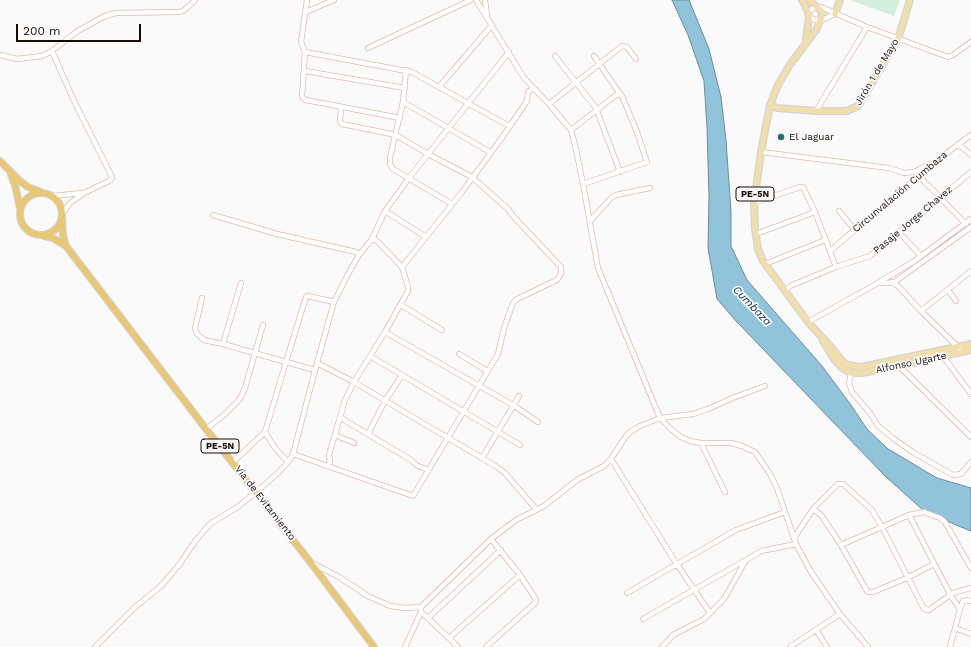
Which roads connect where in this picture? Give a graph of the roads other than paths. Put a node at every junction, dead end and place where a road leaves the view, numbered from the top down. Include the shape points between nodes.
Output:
1 (195, 0) edge
2 (307, 0) edge
3 (334, 0) edge
4 (471, 0) edge
5 (476, 0) edge
6 (485, 0) edge
7 (802, 0) edge
8 (809, 0) edge
9 (840, 0) edge
10 (910, 0) edge
11 (817, 7) junction
12 (306, 12) junction
13 (809, 14) junction
14 (835, 14) junction
15 (488, 17) junction
16 (820, 21) junction
17 (492, 25) junction
18 (867, 27) junction
19 (898, 39) junction
20 (971, 42) edge
21 (806, 43) junction
22 (368, 48) dead end
23 (52, 51) junction
24 (305, 52) junction
25 (509, 52) junction
26 (0, 55) edge
27 (555, 56) dead end
28 (594, 56) dead end
29 (636, 59) dead end
30 (601, 64) junction
31 (304, 70) junction
32 (406, 70) junction
33 (575, 83) junction
34 (439, 87) junction
35 (405, 88) junction
36 (535, 89) junction
37 (620, 94) junction
38 (403, 102) junction
39 (467, 104) junction
40 (549, 104) junction
41 (770, 106) junction
42 (340, 107) junction
43 (596, 111) junction
44 (816, 111) junction
45 (400, 118) junction
46 (509, 126) junction
47 (448, 129) junction
48 (570, 130) junction
49 (971, 134) edge
50 (396, 135) junction
51 (958, 144) junction
52 (490, 152) junction
53 (761, 152) junction
54 (428, 154) junction
55 (971, 155) edge
56 (0, 161) edge
57 (936, 161) junction
58 (10, 171) junction
59 (620, 172) junction
60 (971, 172) edge
61 (472, 176) junction
62 (919, 176) junction
63 (409, 178) junction
64 (583, 184) junction
65 (650, 188) dead end
66 (44, 193) junction
67 (84, 193) junction
68 (52, 196) junction
69 (940, 198) junction
70 (754, 203) junction
71 (452, 204) junction
72 (20, 209) junction
73 (385, 211) junction
74 (815, 212) junction
75 (839, 212) dead end
76 (213, 215) dead end
77 (62, 216) junction
78 (971, 219) edge
79 (590, 221) junction
80 (964, 223) junction
81 (971, 226) edge
82 (854, 229) junction
83 (899, 232) junction
84 (756, 234) junction
85 (39, 235) junction
86 (426, 237) junction
87 (372, 239) junction
88 (825, 240) junction
89 (66, 246) junction
90 (830, 251) junction
91 (359, 255) junction
92 (921, 256) junction
93 (765, 264) junction
94 (402, 267) junction
95 (836, 267) junction
96 (971, 271) edge
97 (885, 278) junction
98 (878, 282) junction
99 (241, 283) dead end
100 (893, 283) junction
101 (948, 290) junction
102 (785, 291) junction
103 (202, 298) dead end
104 (956, 301) dead end
105 (334, 302) junction
106 (401, 305) junction
107 (921, 311) junction
108 (808, 322) junction
109 (263, 325) dead end
110 (442, 330) dead end
111 (385, 332) junction
112 (821, 336) junction
113 (223, 344) junction
114 (971, 344) edge
115 (960, 349) junction
116 (971, 350) edge
117 (255, 353) junction
118 (459, 354) dead end
119 (370, 356) junction
120 (943, 356) junction
121 (896, 360) junction
122 (286, 362) junction
123 (317, 363) junction
124 (899, 366) junction
125 (315, 370) junction
126 (487, 371) junction
127 (851, 372) junction
128 (402, 375) junction
129 (354, 382) junction
130 (478, 385) junction
131 (765, 386) dead end
132 (971, 394) edge
133 (519, 396) dead end
134 (385, 401) junction
135 (513, 405) junction
136 (462, 412) junction
137 (341, 418) junction
138 (660, 418) junction
139 (538, 422) dead end
140 (206, 429) junction
141 (265, 432) junction
142 (498, 432) junction
143 (368, 434) junction
144 (335, 436) junction
145 (971, 436) edge
146 (447, 438) junction
147 (354, 443) dead end
148 (701, 443) junction
149 (520, 445) dead end
150 (293, 454) junction
151 (482, 458) junction
152 (610, 459) junction
153 (233, 462) junction
154 (288, 462) junction
155 (971, 462) edge
156 (327, 466) junction
157 (428, 470) junction
158 (256, 492) junction
159 (725, 492) dead end
160 (536, 509) junction
161 (813, 509) junction
162 (785, 512) junction
163 (909, 515) junction
164 (882, 527) junction
165 (491, 538) junction
166 (794, 538) junction
167 (796, 544) junction
168 (841, 545) junction
169 (501, 550) junction
170 (746, 560) junction
171 (311, 563) junction
172 (676, 564) junction
173 (934, 564) junction
174 (971, 568) edge
175 (520, 575) junction
176 (907, 578) junction
177 (971, 588) edge
178 (694, 589) junction
179 (626, 593) dead end
180 (951, 596) junction
181 (971, 601) edge
182 (960, 609) junction
183 (421, 610) junction
184 (710, 613) junction
185 (840, 614) junction
186 (428, 618) junction
187 (644, 619) dead end
188 (955, 628) junction
189 (816, 630) junction
190 (971, 634) edge
191 (450, 638) junction
192 (95, 647) edge
193 (374, 647) edge
194 (405, 647) edge
195 (458, 647) edge
196 (486, 647) edge
197 (662, 647) edge
198 (790, 647) edge
199 (827, 647) edge
200 (868, 647) edge
201 (950, 647) edge

1 - 23 street via 183,11 178,12 116,13 105,16 76,32
2 - 12 street
3 - 12 street
4 - 22 street
5 - 15 street
6 - 15 street
7 - 13 main road
8 - 11 main road
9 - 14 main road
10 - 19 main road, Jirón 1 de Mayo
11 - 13 street
11 - 14 street
11 - 16 main road via 822,12
12 - 24 street via 301,42
13 - 16 street via 813,19
13 - 21 main road, PE-5N
14 - 16 street
14 - 18 street
15 - 17 street
16 - 21 main road, PE-5N
17 - 25 street
17 - 34 street
18 - 19 street
18 - 44 street
19 - 20 street via 948,57
19 - 44 main road, Jirón 1 de Mayo via 858,106 847,111
21 - 41 main road, PE-5N via 778,84
23 - 26 street via 42,56 17,59
23 - 67 street via 112,177
24 - 31 street
24 - 32 street
25 - 36 street via 524,78
25 - 39 street
27 - 33 street
28 - 30 street
29 - 30 street via 624,46
30 - 33 street
30 - 37 street
31 - 35 street
31 - 42 street via 301,94 304,99
32 - 34 street
32 - 35 street
33 - 40 street
33 - 43 street
34 - 39 street
35 - 38 street
36 - 40 street
36 - 46 street via 528,92 527,100
37 - 43 street
37 - 59 street via 647,162
38 - 45 street
38 - 47 street
39 - 46 street
39 - 47 street
40 - 48 street
41 - 44 main road, Jirón 1 de Mayo
41 - 53 main road, PE-5N
42 - 45 street
42 - 50 street via 342,124
43 - 48 street
43 - 59 street
45 - 50 street
46 - 52 street
47 - 52 street
47 - 54 street
48 - 64 street
49 - 51 street, Circunvalación Cumbaza
50 - 54 street
50 - 63 street via 390,164 393,169
51 - 55 street
51 - 57 street, Circunvalación Cumbaza
52 - 61 street
53 - 57 street via 883,167 904,173 914,172
53 - 70 main road, PE-5N
54 - 61 street
54 - 63 street
56 - 58 highway
57 - 62 street, Circunvalación Cumbaza
58 - 66 highway via 20,182
58 - 72 highway
59 - 64 street
60 - 69 street, Pasaje Jorge Chavez
61 - 71 street
61 - 126 street via 508,209 561,267 559,278 513,303 498,354
62 - 69 street
62 - 82 street, Circunvalación Cumbaza
63 - 71 street
63 - 73 street
64 - 79 street
65 - 79 street via 616,195
66 - 68 highway
66 - 72 highway via 28,197
67 - 68 street
67 - 77 street via 70,202
68 - 77 highway via 61,205
69 - 80 street
69 - 83 street, Pasaje Jorge Chavez
70 - 74 street via 803,187
70 - 84 main road, PE-5N
71 - 86 street
72 - 85 highway via 20,220 24,227 32,234
73 - 86 street
73 - 87 street
74 - 84 street
74 - 88 street
75 - 82 street
76 - 91 street via 277,234 356,252
77 - 85 highway via 60,225 54,231
77 - 89 highway, Vía de Evitamiento / PE-5N
78 - 80 street
79 - 138 street via 598,268
80 - 81 street
80 - 92 street
81 - 100 street
82 - 90 street, Circunvalación Cumbaza
83 - 92 street
83 - 95 street, Pasaje Jorge Chavez via 870,256
84 - 93 main road, PE-5N via 758,249
85 - 89 highway, Vía de Evitamiento / PE-5N via 53,238
86 - 94 street
87 - 91 street
87 - 94 street
88 - 90 street
88 - 93 street
89 - 140 highway, Vía de Evitamiento / PE-5N
90 - 95 street
91 - 105 street
92 - 97 street
93 - 102 main road, PE-5N
94 - 106 street via 409,289
95 - 102 street, Pasaje Jorge Chavez via 790,286
96 - 101 street
97 - 98 street
97 - 100 street
98 - 100 street
98 - 108 street
99 - 113 street
100 - 107 street
101 - 104 street
101 - 107 street
102 - 108 main road, PE-5N
103 - 113 street via 196,334 204,340
105 - 122 street via 306,297
105 - 123 street
106 - 110 street
106 - 111 street
107 - 115 street
108 - 112 main road, PE-5N
109 - 117 street
111 - 119 street
111 - 130 street
112 - 121 main road, PE-5N via 848,365 861,367
112 - 127 main road, PE-5N via 834,359 842,368
113 - 117 street
114 - 115 main road, PE-5N
115 - 116 main road, Alfonso Ugarte / PE-5N
115 - 120 main road, Alfonso Ugarte / PE-5N
115 - 121 main road, PE-5N
117 - 122 street
117 - 140 street via 242,395
118 - 126 street
119 - 128 street
119 - 129 street
120 - 124 main road, Alfonso Ugarte / PE-5N
120 - 132 street
121 - 124 street
122 - 125 street
122 - 141 street
123 - 125 street
123 - 129 street
124 - 127 main road, Alfonso Ugarte / PE-5N via 862,373
124 - 145 street
125 - 150 street
126 - 130 street
127 - 155 street via 849,383 854,395 878,426 900,444 953,475 960,474
128 - 134 street
128 - 136 street
129 - 134 street
129 - 137 street via 345,400
130 - 135 street
130 - 136 street
131 - 138 street via 708,410
133 - 135 street
134 - 143 street
134 - 146 street
135 - 139 street
135 - 142 street
136 - 142 street
136 - 146 street
137 - 143 street
137 - 144 street
138 - 148 street via 681,437
138 - 152 street via 630,432
140 - 153 highway, Vía de Evitamiento / PE-5N
141 - 153 street
141 - 154 street
142 - 149 street
142 - 151 street
143 - 157 street
144 - 147 street
144 - 156 street
146 - 151 street
146 - 157 street
148 - 159 street
148 - 162 street via 731,443 756,452 770,474
150 - 154 street
150 - 156 street
151 - 160 street via 505,472
152 - 160 street via 597,471 577,480 544,506
152 - 172 street
153 - 158 highway, Vía de Evitamiento / PE-5N
154 - 158 street
156 - 157 street via 411,496
158 - 171 highway, Vía de Evitamiento / PE-5N
158 - 192 street via 210,524 161,586 134,608
160 - 165 street
161 - 164 street via 838,484 843,484 872,510
161 - 166 street
161 - 168 street via 821,515
162 - 166 street
162 - 172 street via 736,530
163 - 164 street
163 - 173 street
163 - 174 street via 924,512 945,522
164 - 168 street
164 - 176 street
165 - 169 street
165 - 183 street
166 - 167 street
167 - 170 street via 761,552
167 - 185 street via 811,572
168 - 176 street via 867,591
169 - 175 street
169 - 186 street
170 - 178 street
170 - 184 street via 724,599
171 - 183 street via 390,606
171 - 193 highway, Vía de Evitamiento / PE-5N
172 - 178 street
172 - 179 street
173 - 176 street
173 - 180 street
175 - 191 street
175 - 196 street via 535,598 535,603
176 - 180 street via 926,610
177 - 180 street via 955,592
178 - 184 street
178 - 187 street
180 - 182 street
181 - 182 street via 963,601
182 - 188 street
183 - 186 street
183 - 194 street
184 - 197 street via 704,619 673,635
185 - 189 street
185 - 200 street
186 - 191 street
188 - 190 street
188 - 201 street
189 - 198 street
189 - 199 street
191 - 195 street

